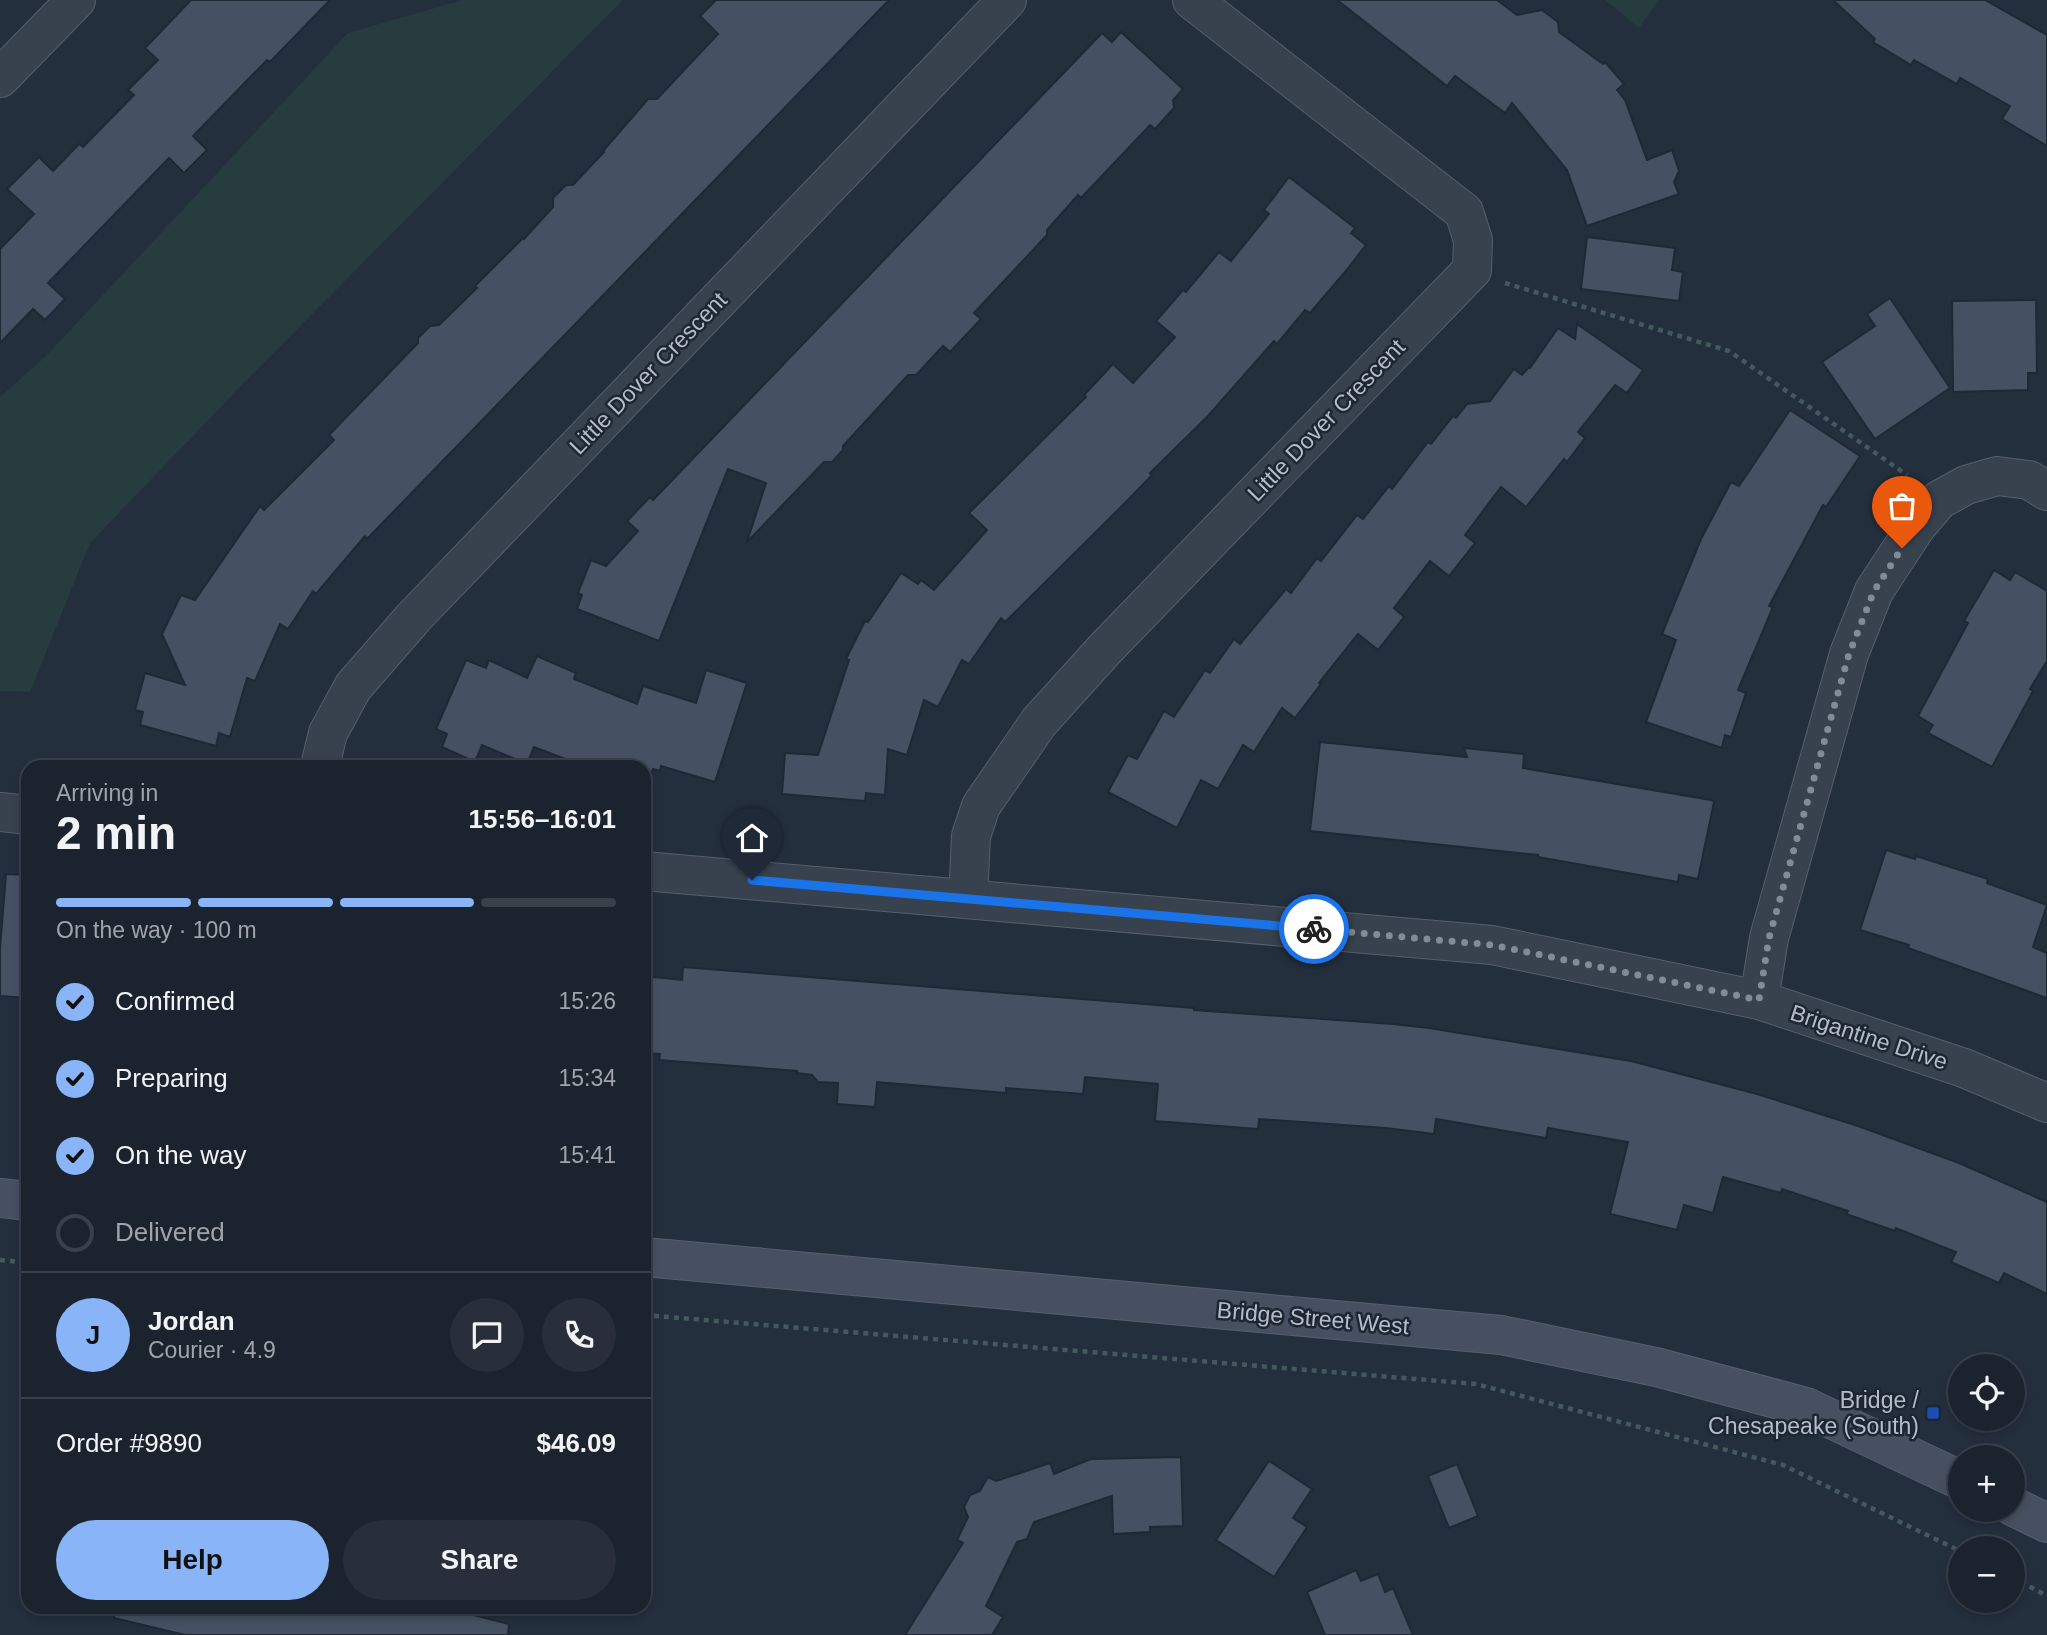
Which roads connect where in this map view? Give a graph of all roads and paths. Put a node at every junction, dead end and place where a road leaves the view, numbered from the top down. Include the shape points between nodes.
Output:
1 (76, 0) edge
2 (1007, 0) edge
3 (1192, 0) edge
4 (0, 78) edge
5 (1472, 270) junction
6 (1907, 475) dead end
7 (2047, 491) edge
8 (321, 760) edge
9 (0, 812) edge
10 (21, 814) edge
11 (651, 872) edge
12 (968, 899) junction
13 (1759, 1000) junction
14 (2047, 1103) edge
15 (0, 1198) edge
16 (21, 1200) edge
17 (651, 1258) edge
18 (0, 1261) edge
19 (21, 1262) edge
20 (651, 1316) edge
21 (1948, 1474) edge
22 (2025, 1512) edge
23 (2047, 1523) edge
24 (1948, 1545) edge
25 (2025, 1584) edge
26 (2047, 1596) edge

1 - 4 street
2 - 8 street, Little Dover Crescent via 414,617 353,687 328,733
3 - 5 street via 1464,212 1473,240
5 - 6 path via 1729,351
5 - 12 street, Little Dover Crescent via 1039,722 981,806 971,836
7 - 13 street via 2029,480 1997,476 1966,485 1939,500 1874,591 1849,654 1776,912
9 - 10 street
11 - 12 street, Brigantine Drive
12 - 13 street, Brigantine Drive via 1493,945
13 - 14 street, Brigantine Drive via 1964,1068
15 - 16 main road
17 - 21 main road, Bridge Street West via 1501,1335 1656,1367 1806,1407
18 - 19 path
20 - 24 path via 1476,1384 1783,1465
22 - 23 main road
25 - 26 path

